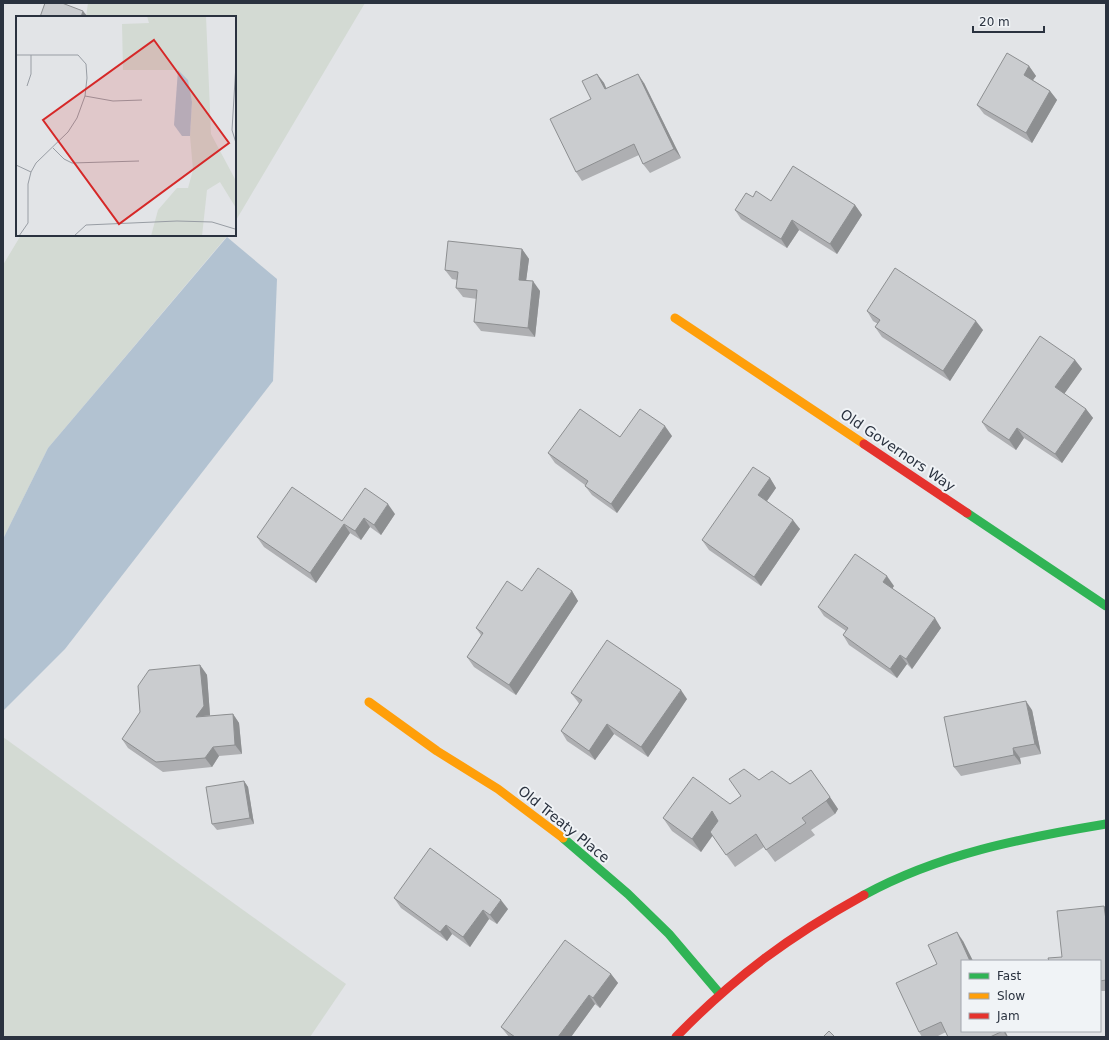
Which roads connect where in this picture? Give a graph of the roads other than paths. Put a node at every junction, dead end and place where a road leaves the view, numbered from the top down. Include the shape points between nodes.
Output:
1 (675, 318) dead end
2 (1106, 606) edge
3 (368, 702) dead end
4 (1106, 824) edge
5 (720, 994) junction
6 (676, 1037) edge

1 - 2 street, Old Governors Way
3 - 5 street, Old Treaty Place via 498,789 556,832 628,894 669,934
4 - 5 street via 1000,844 937,864 875,890 817,922 768,955
5 - 6 street

